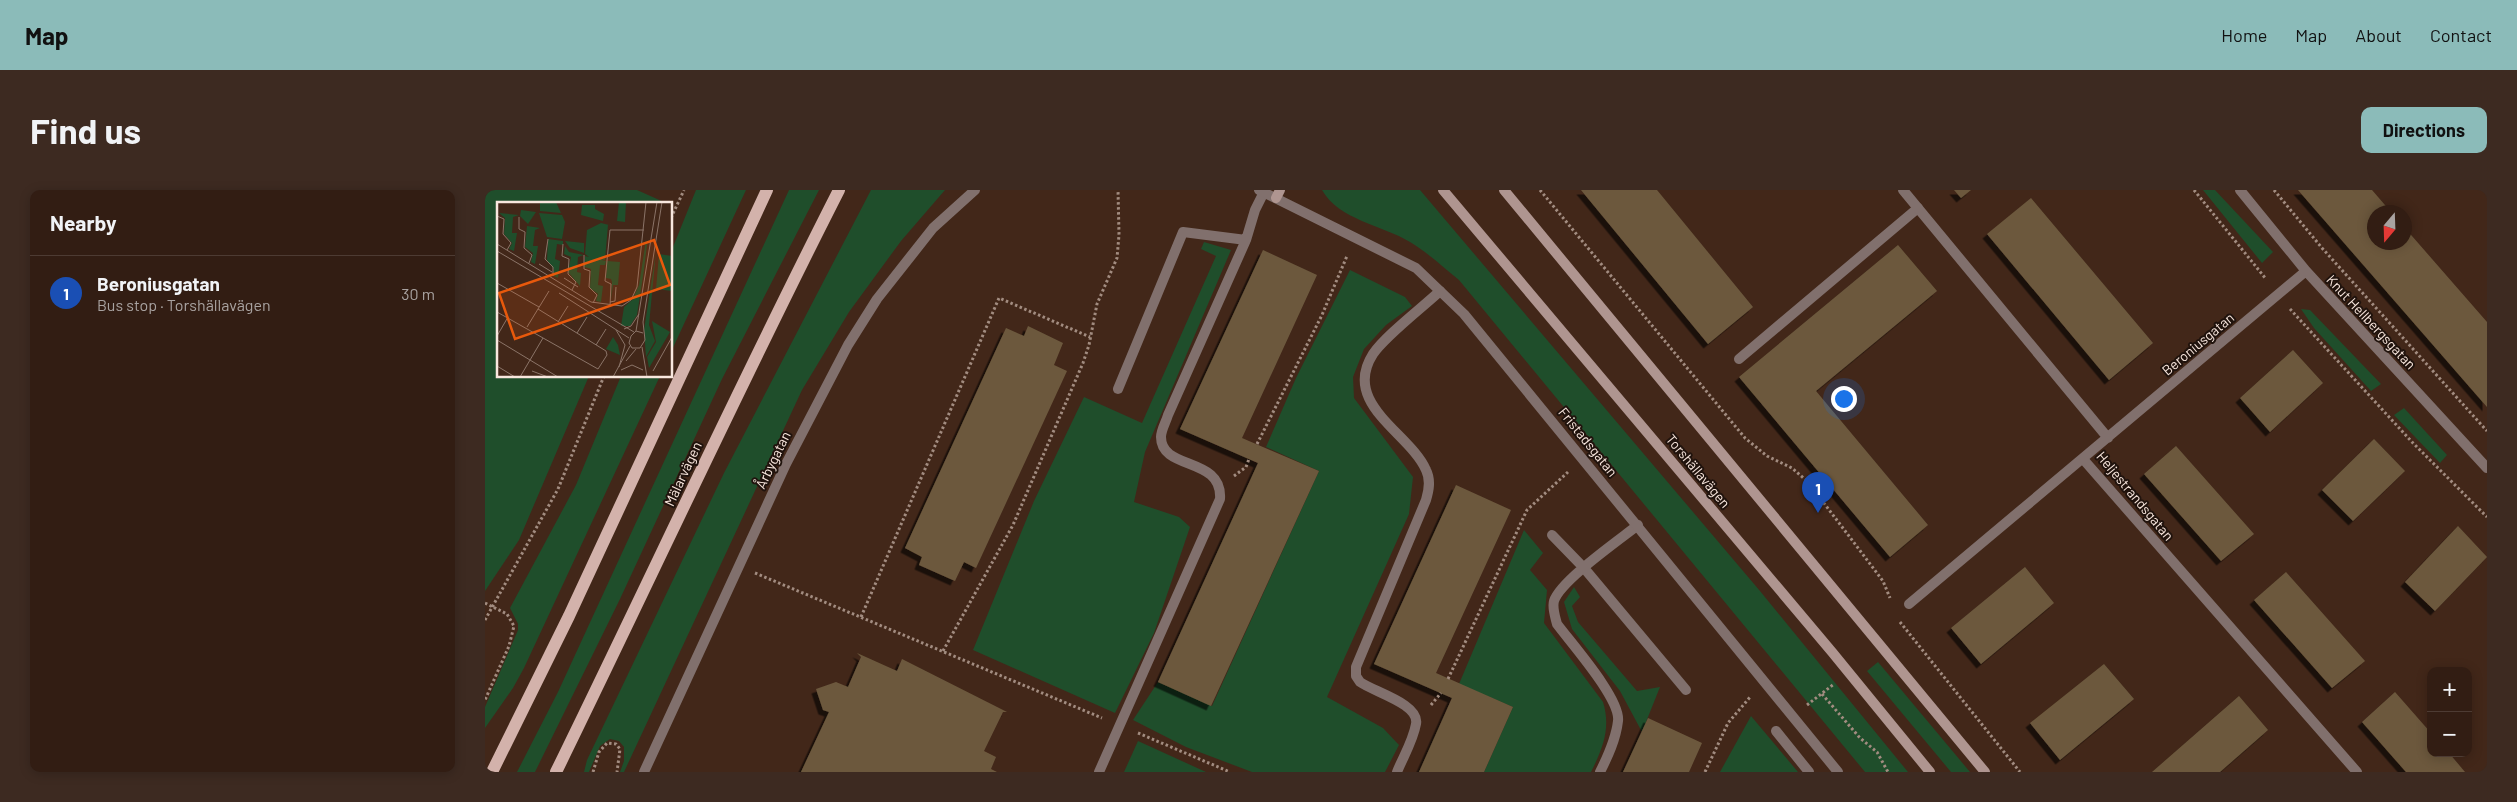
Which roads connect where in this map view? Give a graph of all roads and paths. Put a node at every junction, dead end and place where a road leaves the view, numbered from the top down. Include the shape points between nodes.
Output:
1 (684, 190) edge
2 (767, 190) edge
3 (839, 190) edge
4 (975, 190) edge
5 (1118, 190) edge
6 (1443, 190) edge
7 (1504, 190) edge
8 (1540, 190) edge
9 (1903, 190) edge
10 (2195, 190) edge
11 (2240, 190) edge
12 (2274, 190) edge
13 (1262, 191) edge
14 (1278, 194) edge
15 (1918, 208) junction
16 (673, 214) edge
17 (1357, 237) junction
18 (1246, 240) junction
19 (2306, 271) junction
20 (1440, 291) junction
21 (2278, 295) junction
22 (1090, 337) junction
23 (1739, 359) dead end
24 (603, 378) edge
25 (1118, 388) dead end
26 (2487, 431) edge
27 (2108, 438) junction
28 (1257, 444) dead end
29 (1583, 459) junction
30 (2083, 459) junction
31 (2486, 464) edge
32 (2487, 517) edge
33 (1637, 525) junction
34 (1552, 534) dead end
35 (739, 566) junction
36 (1585, 568) junction
37 (485, 603) edge
38 (1891, 603) dead end
39 (1909, 604) dead end
40 (492, 607) junction
41 (1895, 615) dead end
42 (861, 617) junction
43 (485, 620) edge
44 (943, 651) junction
45 (1847, 673) junction
46 (1448, 679) dead end
47 (1768, 684) junction
48 (1686, 690) dead end
49 (1822, 694) junction
50 (485, 700) edge
51 (1794, 717) junction
52 (1120, 726) junction
53 (1776, 731) dead end
54 (493, 772) edge
55 (557, 772) edge
56 (593, 772) edge
57 (617, 772) edge
58 (644, 772) edge
59 (1099, 772) edge
60 (1230, 772) edge
61 (1397, 772) edge
62 (1600, 772) edge
63 (1705, 772) edge
64 (1809, 772) edge
65 (1839, 772) edge
66 (1888, 772) edge
67 (1930, 772) edge
68 (1985, 772) edge
69 (2020, 772) edge
70 (2357, 772) edge

1 - 16 path
2 - 54 main road via 574,607
3 - 55 main road, Mälarvägen via 759,347
4 - 35 street, Årbygatan via 933,228 877,299 848,345 785,464
5 - 22 path via 1117,258 1097,304
6 - 45 main road, Torshällavägen
7 - 68 main road, Torshällavägen
8 - 38 path via 1745,438 1808,482 1883,581
9 - 15 street, Heljestrandsgatan
10 - 21 path
11 - 19 street, Knut Hellbergsgatan
12 - 26 path
13 - 14 street, Fristadsgatan
13 - 18 street
14 - 17 street, Fristadsgatan
15 - 23 street
15 - 27 street, Heljestrandsgatan
17 - 20 street, Fristadsgatan via 1417,268
17 - 28 path
18 - 25 street via 1183,232
18 - 52 street via 1161,437 1169,454 1216,479 1220,488 1219,499
19 - 21 street, Beroniusgatan
19 - 31 street, Knut Hellbergsgatan
20 - 29 street, Fristadsgatan via 1464,314
20 - 61 street via 1377,350 1367,370 1366,385 1373,407 1421,461 1429,479 1427,500 1356,666 1360,682 1414,712 1416,724
21 - 27 street, Beroniusgatan
21 - 32 path via 2411,442
22 - 42 path via 999,298
22 - 44 path via 1083,363 1013,525
24 - 40 path via 558,489
27 - 30 street, Heljestrandsgatan
29 - 33 street, Fristadsgatan
29 - 46 path via 1527,510
30 - 39 street
30 - 70 street, Heljestrandsgatan
33 - 36 street
33 - 47 street, Fristadsgatan
34 - 36 street
35 - 42 path
35 - 58 street, Årbygatan
36 - 48 street
36 - 62 street via 1559,591 1554,601 1554,612 1557,624 1607,690 1618,715 1613,743
37 - 40 path
40 - 43 path
40 - 50 path via 507,614 514,626 509,646
41 - 69 path
42 - 44 path
44 - 52 path
45 - 49 path
45 - 67 main road, Torshällavägen
47 - 51 street, Fristadsgatan
47 - 63 path via 1747,699 1728,723
49 - 51 path
49 - 66 path via 1860,738 1877,752
51 - 65 street, Fristadsgatan
52 - 59 street
52 - 60 path
53 - 64 street
56 - 57 path via 599,752 607,743 616,744 620,750

